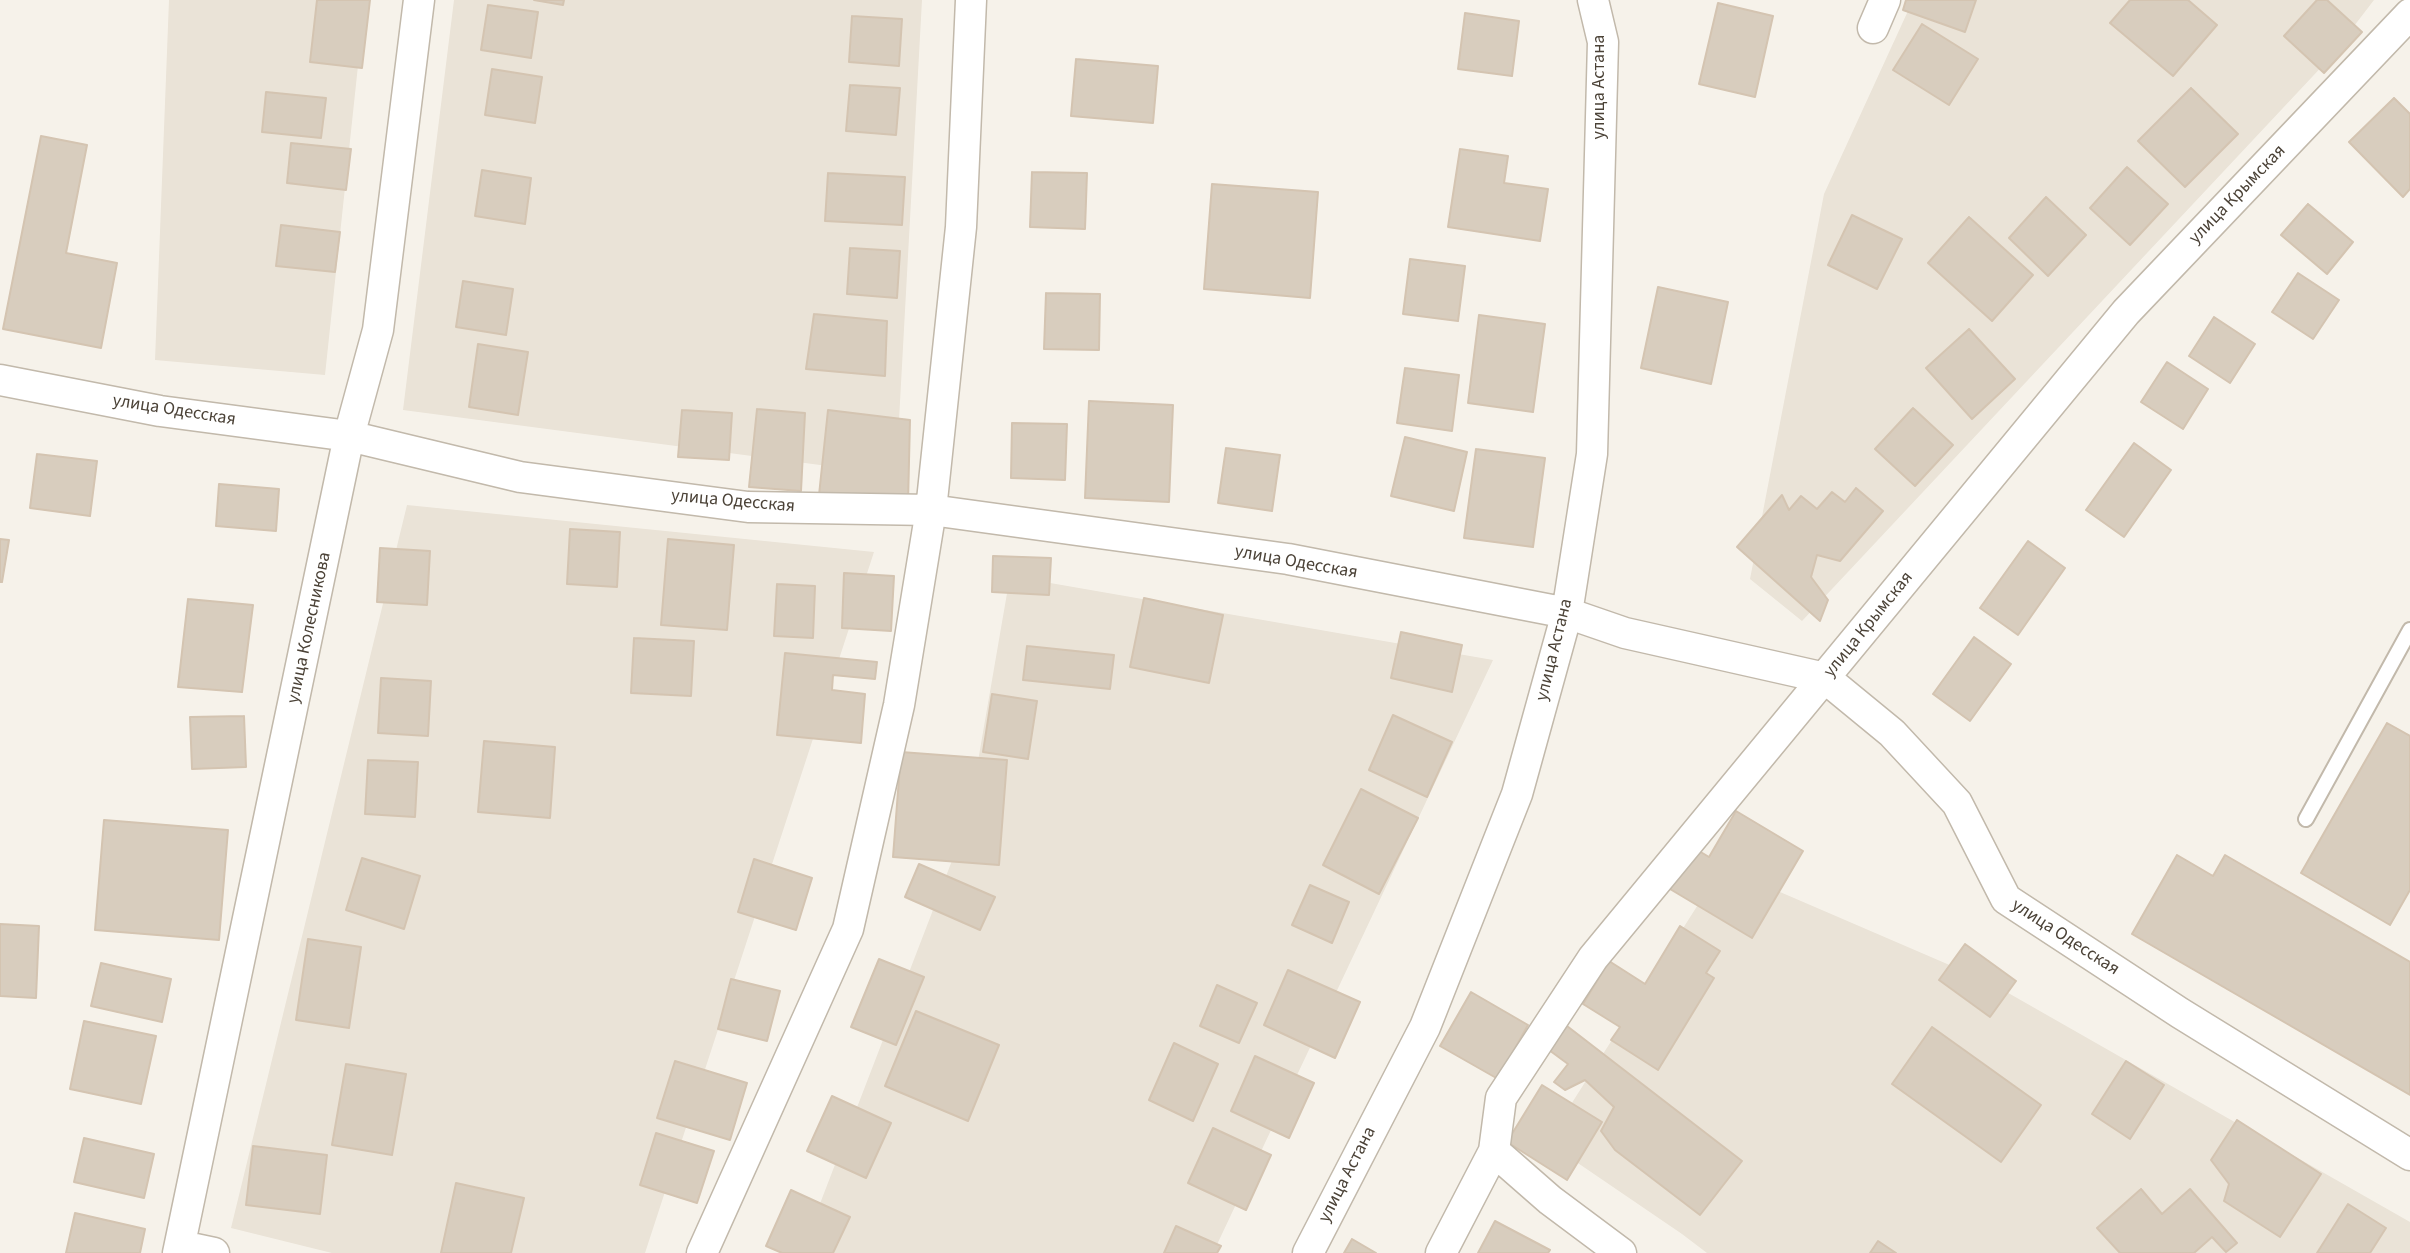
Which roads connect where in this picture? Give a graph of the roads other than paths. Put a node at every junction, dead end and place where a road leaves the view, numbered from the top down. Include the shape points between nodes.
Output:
1 (419, 0) edge
2 (971, 0) edge
3 (1593, 0) edge
4 (1885, 0) edge
5 (2410, 14) edge
6 (1873, 28) dead end
7 (0, 380) edge
8 (349, 436) junction
9 (932, 510) junction
10 (1567, 613) junction
11 (2410, 630) edge
12 (1825, 678) junction
13 (2306, 819) dead end
14 (1493, 1152) junction
15 (2410, 1155) edge
16 (179, 1249) edge
17 (214, 1253) edge
18 (702, 1253) edge
19 (1308, 1253) edge
20 (1441, 1253) edge
21 (1621, 1253) edge

1 - 8 street, улица Колесникова via 378,330
2 - 9 street via 961,227
3 - 10 street, улица Астана via 1603,42 1592,454
4 - 6 street
5 - 12 street, улица Крымская via 2126,312
7 - 8 street, улица Одесская via 160,411
8 - 9 street, улица Одесская via 520,477 748,507
8 - 16 street, улица Колесникова
9 - 10 street, улица Одесская via 1288,559
9 - 18 street via 899,705 848,929
10 - 12 street, улица Одесская via 1625,633
10 - 19 street, улица Астана via 1517,794 1425,1027
11 - 13 lane
12 - 14 street, улица Крымская via 1593,958 1501,1098
12 - 15 street, улица Одесская via 1892,733 1957,803 2006,899
14 - 20 street, улица Крымская
14 - 21 street
16 - 17 street

